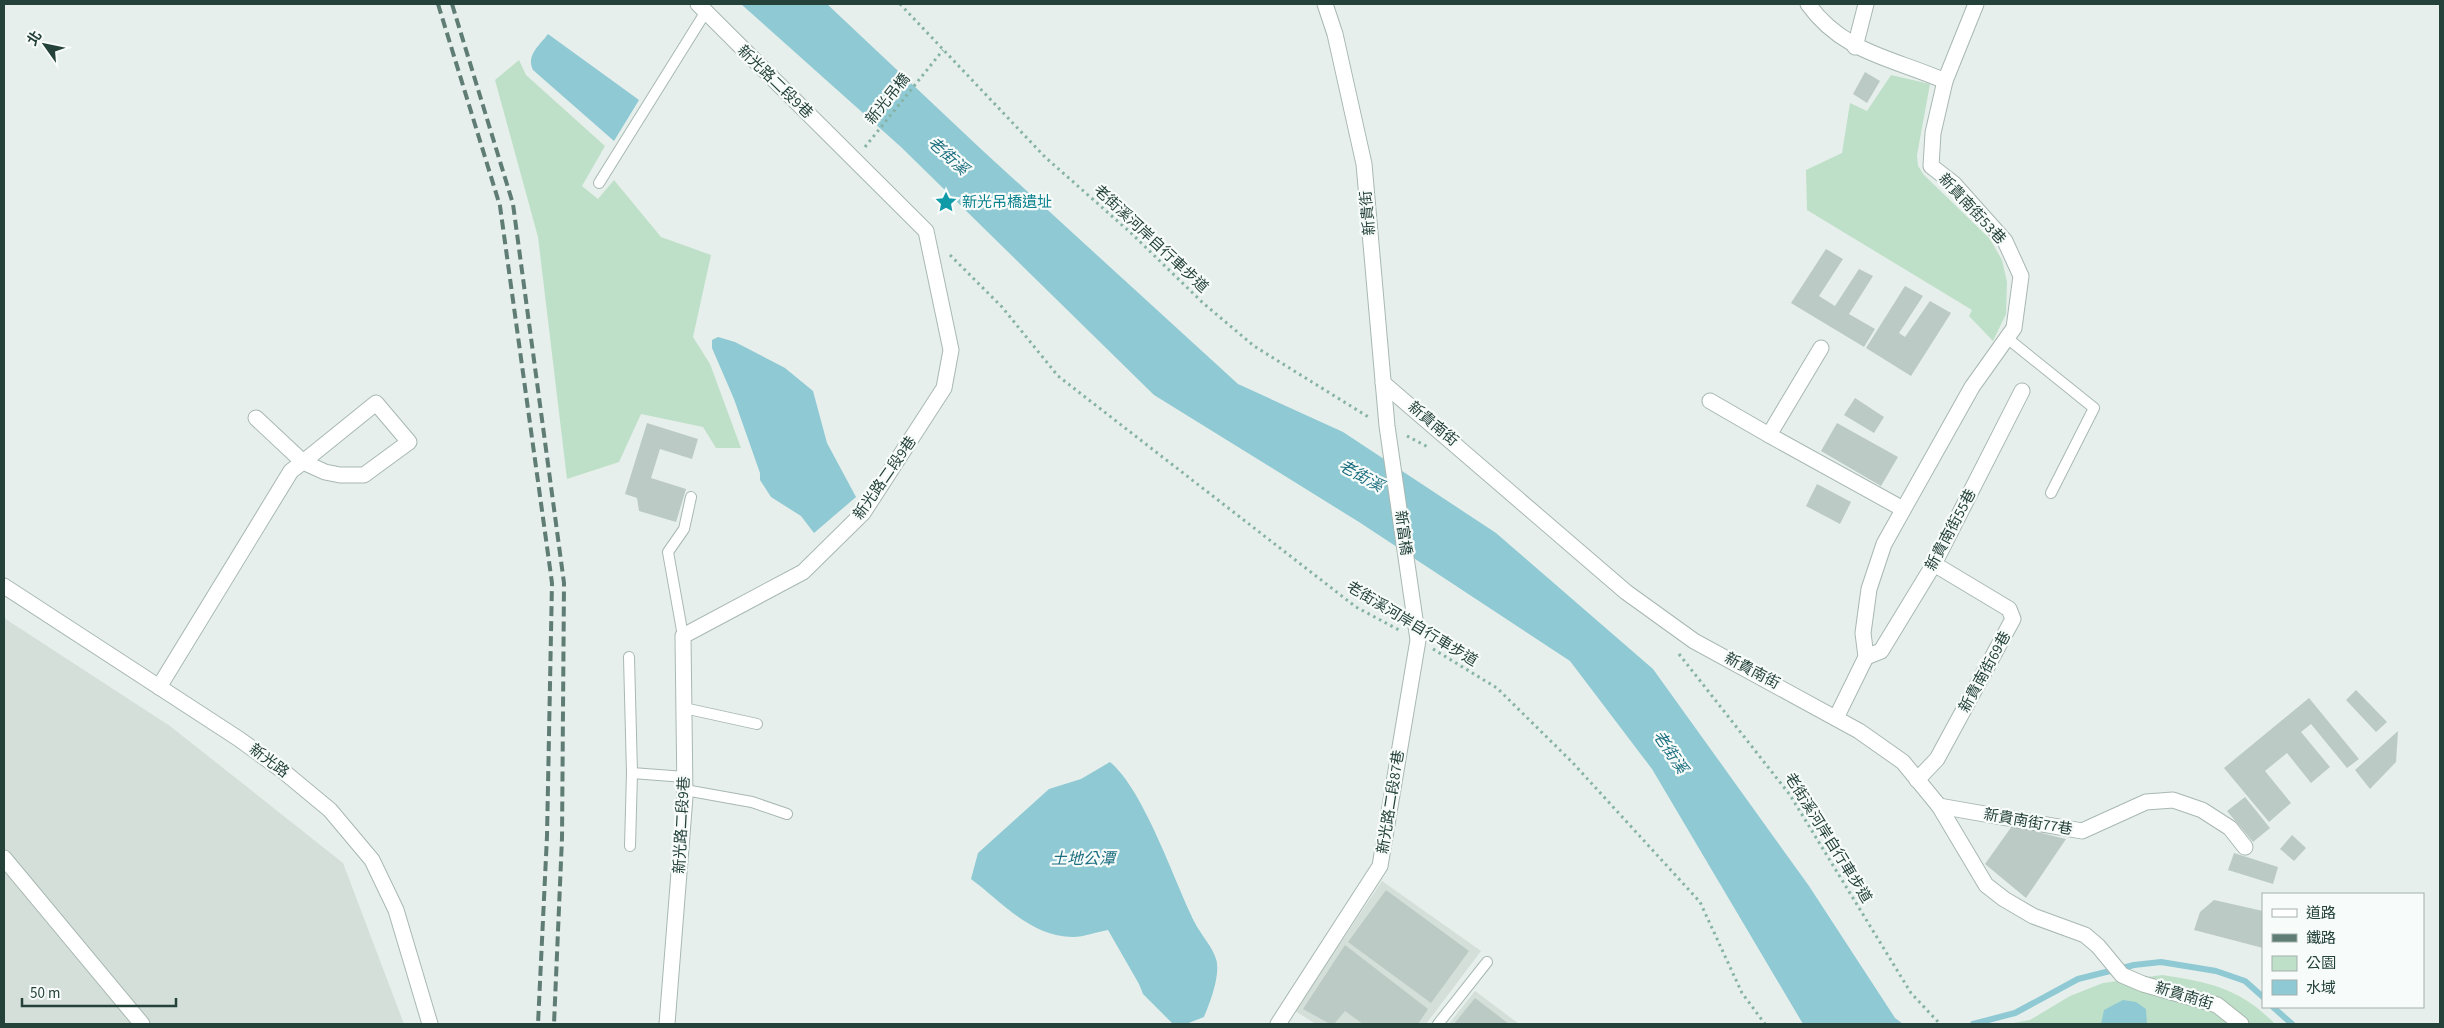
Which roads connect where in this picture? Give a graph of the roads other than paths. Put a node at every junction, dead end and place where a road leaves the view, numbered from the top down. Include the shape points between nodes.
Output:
1 (1324, 4) edge
2 (1808, 4) edge
3 (1866, 4) edge
4 (1976, 4) edge
5 (702, 8) edge
6 (1855, 47) junction
7 (1945, 81) junction
8 (599, 183) dead end
9 (2006, 338) junction
10 (1821, 348) dead end
11 (1383, 382) junction
12 (2022, 391) dead end
13 (1710, 401) dead end
14 (256, 418) dead end
15 (1387, 426) joint
16 (1769, 435) junction
17 (303, 462) junction
18 (2052, 493) dead end
19 (691, 497) dead end
20 (1903, 510) junction
21 (1934, 564) junction
22 (4, 586) edge
23 (683, 636) junction
24 (1418, 640) joint
25 (629, 657) dead end
26 (1866, 657) junction
27 (159, 687) junction
28 (684, 708) junction
29 (1836, 718) junction
30 (757, 724) dead end
31 (632, 774) junction
32 (1917, 780) junction
33 (685, 783) junction
34 (1939, 806) junction
35 (787, 814) dead end
36 (630, 846) dead end
37 (2246, 847) dead end
38 (4, 858) edge
39 (1487, 962) dead end
40 (142, 1024) edge
41 (430, 1024) edge
42 (667, 1024) edge
43 (1278, 1024) edge
44 (1438, 1024) edge
45 (2242, 1024) edge

1 - 11 street, 新貴街 via 1335,34 1364,164
2 - 6 street via 1821,22
3 - 6 street
4 - 7 street, 新貴南街53巷
5 - 8 lane
5 - 23 street, 新光路二段9巷 via 926,231 951,350 944,388 864,514 803,572
6 - 7 street
7 - 9 street, 新貴南街53巷 via 1933,133 1932,166 1954,184 2005,241 2021,276 2014,328
9 - 18 lane via 2094,408
9 - 20 street, 新貴南街53巷 via 1972,387
10 - 16 street
11 - 15 street, 新貴街
11 - 29 street, 新貴南街 via 1626,592 1694,641
12 - 21 street, 新貴南街55巷
13 - 16 street
14 - 17 street
15 - 24 street, 新富橋
16 - 20 street
17 - 17 street via 376,403 409,442 364,475 325,472
17 - 27 street via 291,471
19 - 23 lane via 684,529 668,552
20 - 26 street, 新貴南街53巷 via 1884,544 1869,589 1863,633
21 - 26 street, 新貴南街55巷 via 1882,651
21 - 32 street, 新貴南街69巷 via 2009,609 2013,619 1937,759
22 - 27 street, 新光路
23 - 28 street, 新光路二段9巷
24 - 43 street, 新光路二段87巷 via 1380,866
25 - 31 lane
26 - 29 street
27 - 41 street, 新光路 via 283,771 330,810 372,860 396,910
28 - 30 lane
28 - 33 street, 新光路二段9巷
29 - 32 street, 新貴南街 via 1903,762
31 - 33 lane
31 - 36 lane
32 - 34 street, 新貴南街
33 - 35 lane
33 - 42 street, 新光路二段9巷
34 - 37 street, 新貴南街77巷 via 2082,831 2146,802 2173,800 2202,810 2230,828
34 - 45 street, 新貴南街 via 1986,886 2033,916 2085,935 2122,975 2216,1005
38 - 40 street
39 - 44 lane

